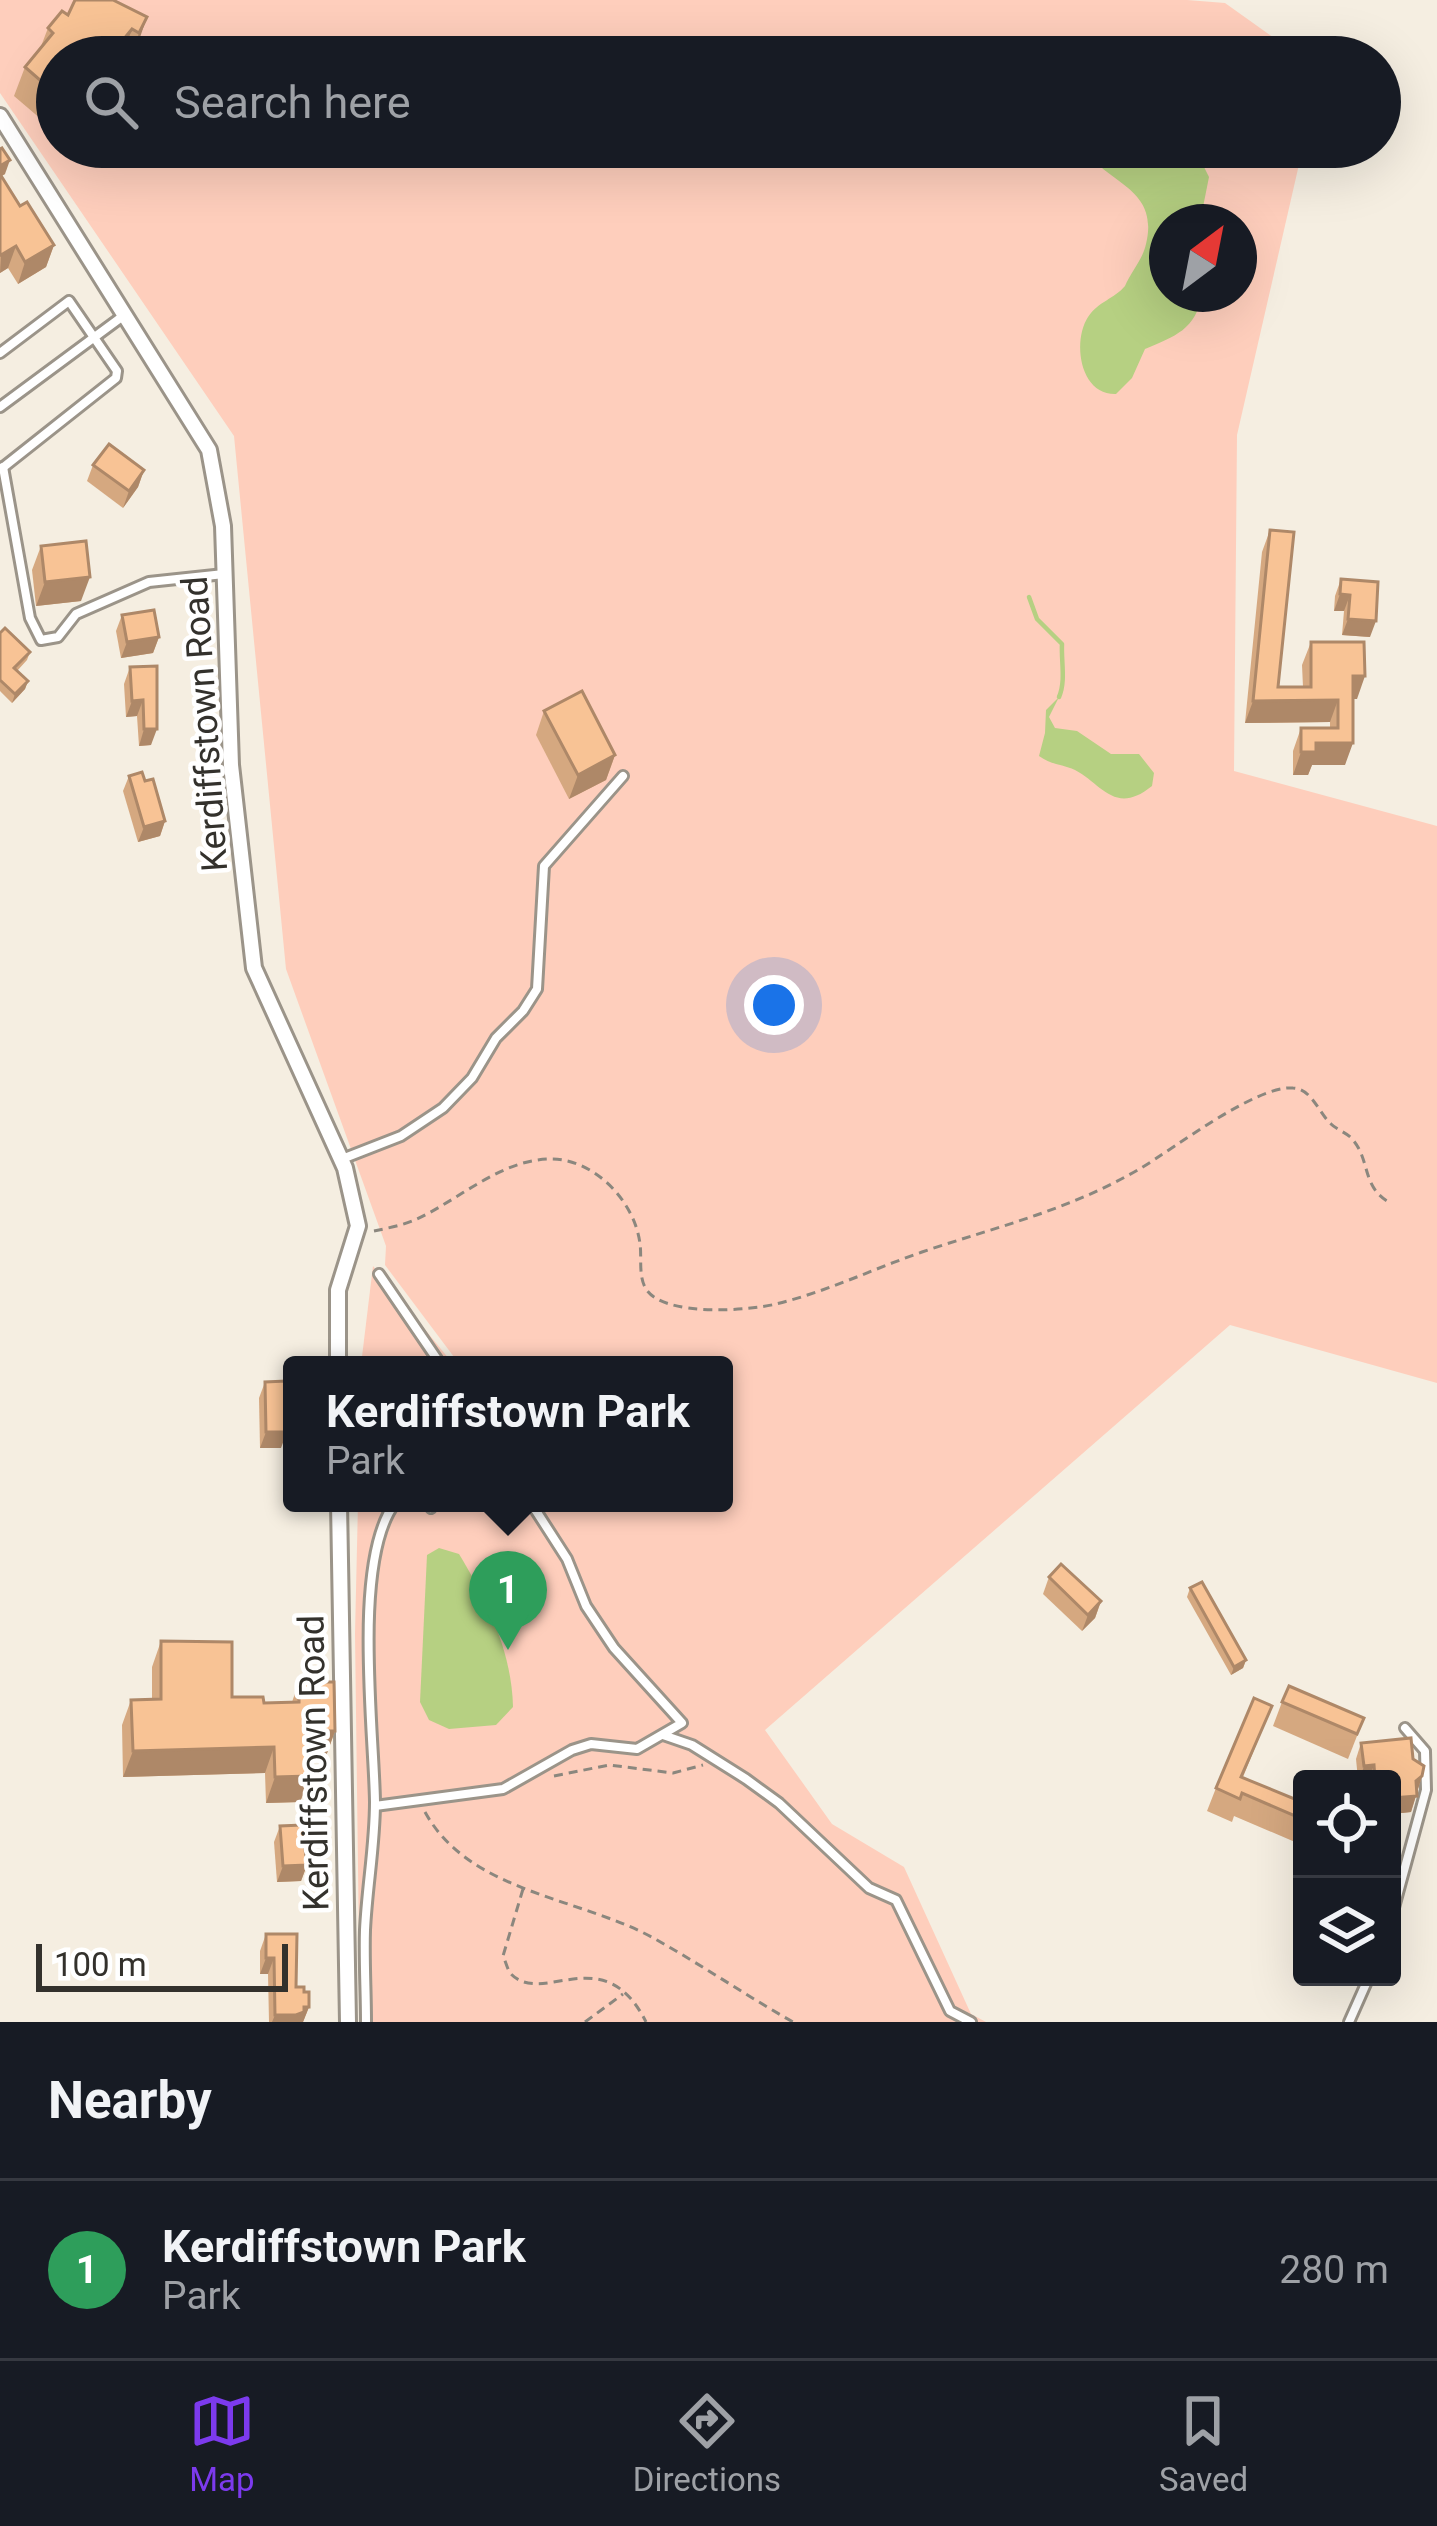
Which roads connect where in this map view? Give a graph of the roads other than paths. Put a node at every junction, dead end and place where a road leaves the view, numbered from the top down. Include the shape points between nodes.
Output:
1 (0, 116) edge
2 (15, 140) junction
3 (0, 148) edge
4 (124, 315) junction
5 (94, 334) junction
6 (0, 353) edge
7 (0, 407) edge
8 (2, 468) edge
9 (224, 574) junction
10 (623, 776) dead end
11 (340, 1159) junction
12 (380, 1274) dead end
13 (338, 1356) edge
14 (435, 1356) edge
15 (339, 1512) edge
16 (388, 1512) edge
17 (537, 1512) edge
18 (1405, 1729) dead end
19 (662, 1735) junction
20 (375, 1806) junction
21 (1401, 1882) edge
22 (1365, 1986) edge
23 (348, 2022) edge
24 (366, 2022) edge
25 (971, 2022) edge
26 (1349, 2022) edge

1 - 2 street, Kerdiffstown Road
2 - 3 lane
2 - 4 street, Kerdiffstown Road
4 - 5 lane
4 - 9 street, Kerdiffstown Road via 209,450
5 - 6 lane via 68,301
5 - 7 lane
5 - 8 lane via 116,378
8 - 9 lane via 40,640 58,637 76,614 149,582
9 - 11 street, Kerdiffstown Road via 231,765 254,968
10 - 11 lane via 544,866 537,989 523,1011 443,1108 401,1136
11 - 13 street, Kerdiffstown Road via 358,1226 338,1290
12 - 14 lane
15 - 23 street, Kerdiffstown Road
16 - 20 lane via 367,1644
17 - 19 lane via 614,1648 682,1723
18 - 21 lane via 1424,1751 1426,1790
19 - 20 lane via 638,1749 572,1750 503,1789
19 - 25 lane via 716,1759 779,1803 868,1888 896,1900 950,2011
20 - 24 lane
22 - 26 lane

